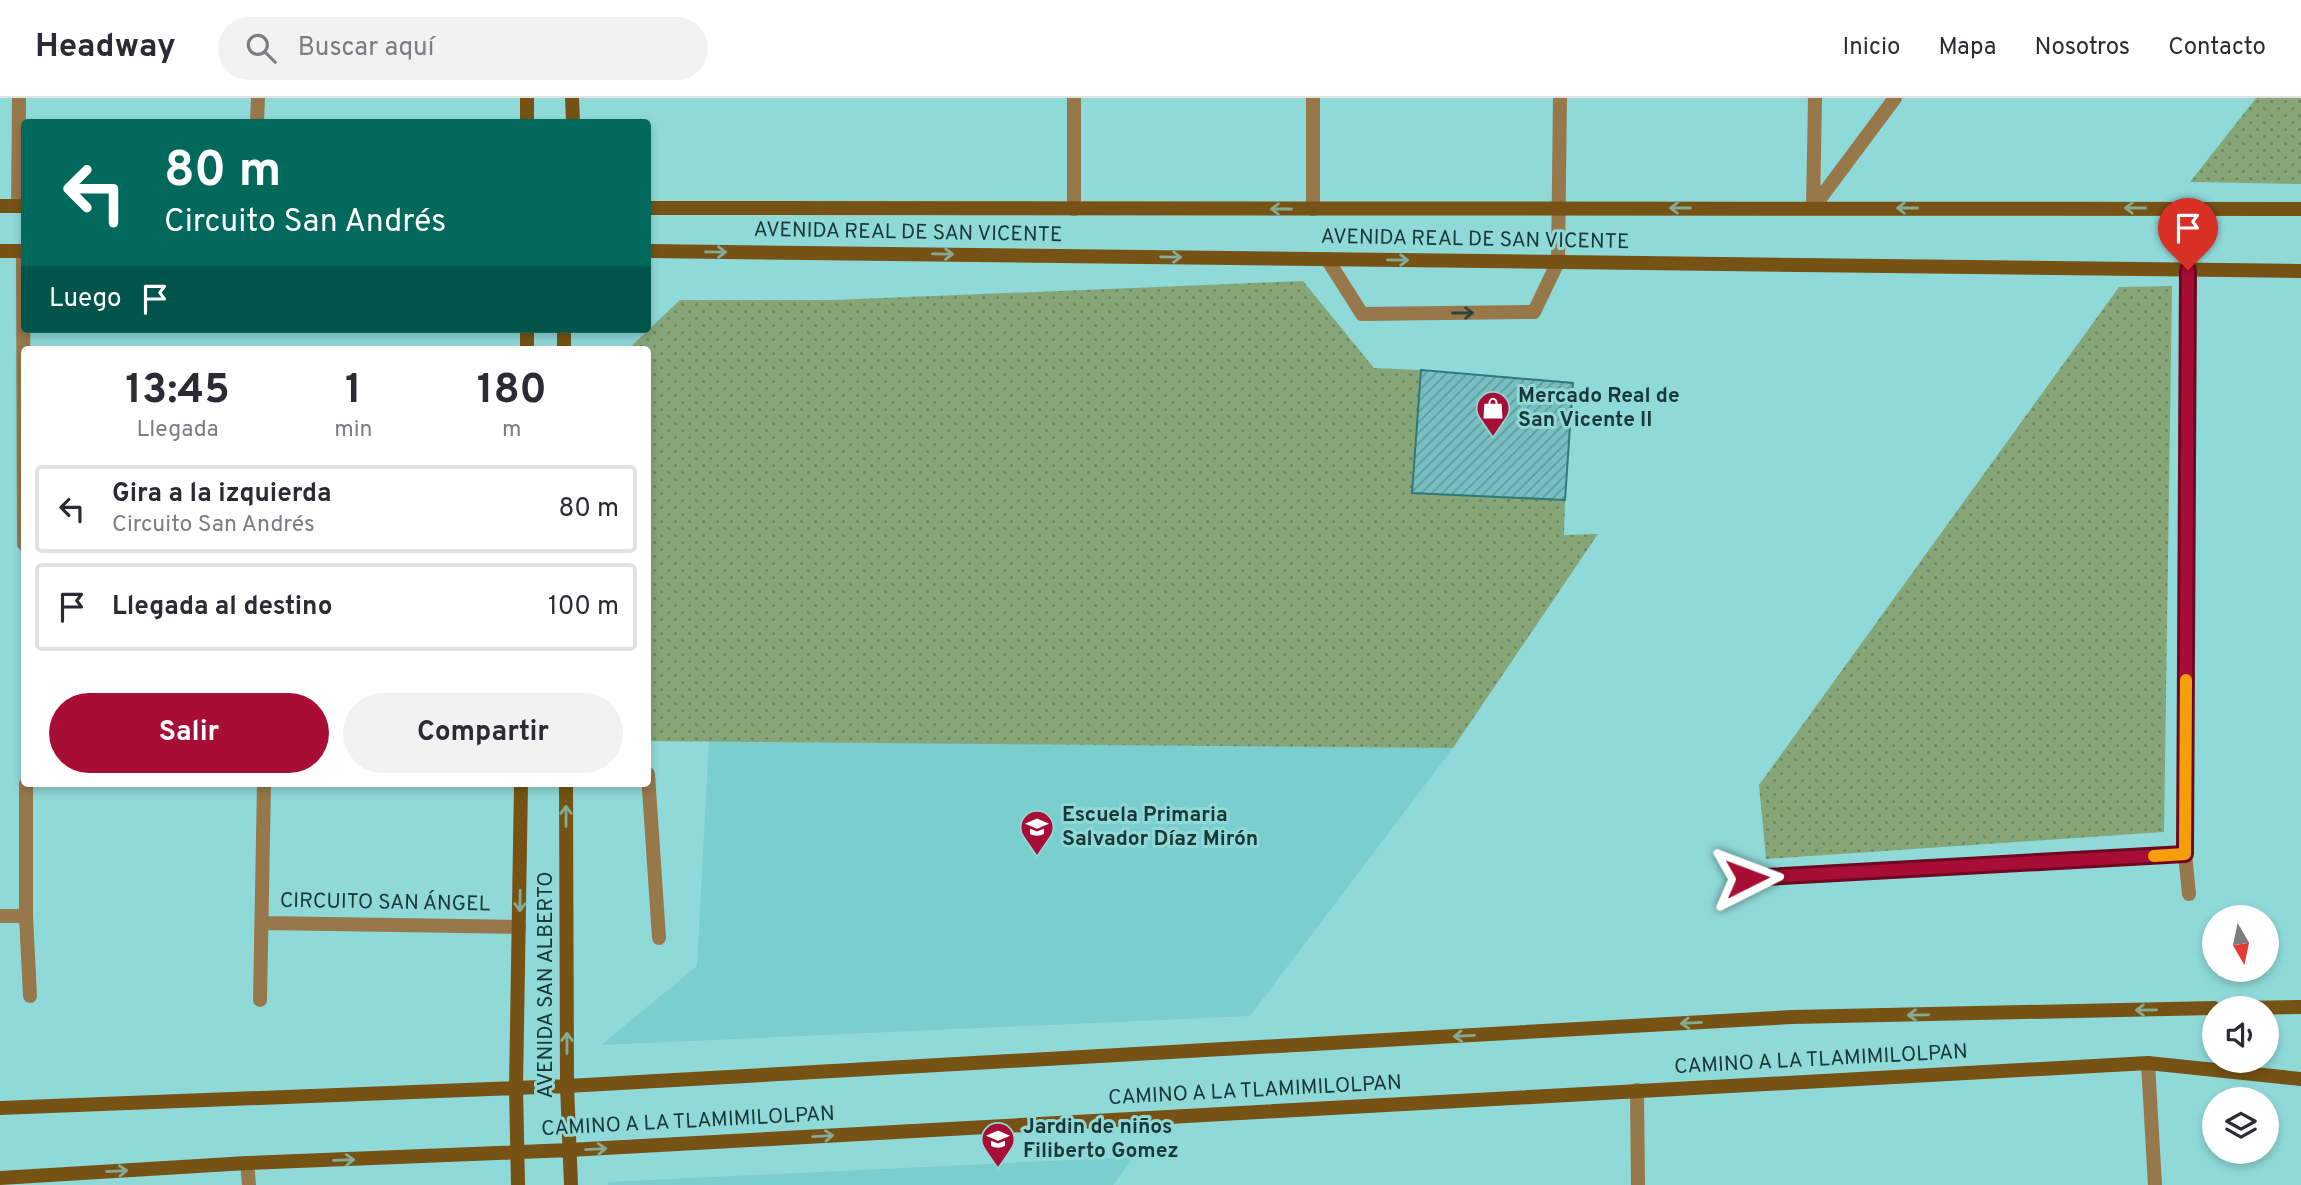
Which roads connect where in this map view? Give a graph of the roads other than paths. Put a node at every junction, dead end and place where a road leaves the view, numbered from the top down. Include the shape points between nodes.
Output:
1 (19, 98) edge
2 (258, 98) edge
3 (527, 98) edge
4 (572, 98) edge
5 (1074, 98) edge
6 (1313, 98) edge
7 (1560, 98) edge
8 (1815, 98) edge
9 (1895, 98) edge
10 (257, 119) edge
11 (527, 119) edge
12 (573, 119) edge
13 (0, 206) edge
14 (21, 206) edge
15 (651, 208) edge
16 (1813, 208) junction
17 (1074, 209) junction
18 (1313, 209) junction
19 (1559, 209) junction
20 (2301, 209) edge
21 (0, 251) edge
22 (21, 251) edge
23 (651, 251) edge
24 (1327, 259) junction
25 (1558, 262) junction
26 (2188, 270) junction
27 (2301, 271) edge
28 (26, 787) edge
29 (264, 787) edge
30 (521, 787) edge
31 (566, 787) edge
32 (649, 787) edge
33 (2185, 854) junction
34 (1747, 878) dead end
35 (2189, 894) dead end
36 (0, 916) edge
37 (26, 916) junction
38 (263, 923) junction
39 (519, 927) junction
40 (659, 938) dead end
41 (30, 996) dead end
42 (260, 1000) dead end
43 (2279, 1007) edge
44 (2301, 1007) edge
45 (2202, 1009) edge
46 (2148, 1063) junction
47 (2301, 1079) edge
48 (567, 1086) junction
49 (516, 1087) junction
50 (1637, 1090) junction
51 (0, 1108) edge
52 (569, 1150) junction
53 (517, 1153) junction
54 (247, 1163) junction
55 (5, 1180) edge
56 (249, 1185) edge
57 (519, 1185) edge
58 (571, 1185) edge
59 (1638, 1185) edge
60 (2155, 1185) edge

1 - 14 street
2 - 10 street
3 - 11 street
4 - 12 street
5 - 17 street
6 - 18 street
7 - 19 street
8 - 16 street
9 - 16 street
13 - 14 street
15 - 17 street, AVENIDA REAL DE SAN VICENTE
16 -> 19 street, AVENIDA REAL DE SAN VICENTE
20 -> 16 street, AVENIDA REAL DE SAN VICENTE
18 -> 17 street, AVENIDA REAL DE SAN VICENTE
18 - 19 street, AVENIDA REAL DE SAN VICENTE
19 - 25 street
21 - 22 street
23 -> 24 street, AVENIDA REAL DE SAN VICENTE
24 -> 25 street, AVENIDA REAL DE SAN VICENTE
24 -> 25 street via 1362,314 1534,312
25 - 26 street, AVENIDA REAL DE SAN VICENTE
26 - 27 street, AVENIDA REAL DE SAN VICENTE
26 - 33 street
28 - 37 street
29 - 38 street, CIRCUITO SAN ÁNGEL
30 -> 39 street, AVENIDA SAN ALBERTO
48 -> 31 street, AVENIDA SAN ALBERTO
32 - 40 street
33 - 34 street
33 - 35 street
36 - 37 street
37 - 41 street
38 - 39 street, CIRCUITO SAN ÁNGEL
38 - 42 street
39 - 49 street, AVENIDA SAN ALBERTO
43 - 44 street
45 -> 48 street, CAMINO A LA TLAMIMILOLPAN via 1792,1017
46 - 47 street, CAMINO A LA TLAMIMILOLPAN
46 - 50 street, CAMINO A LA TLAMIMILOLPAN
46 - 60 street
48 - 49 street, CAMINO A LA TLAMIMILOLPAN
48 - 52 street, AVENIDA SAN ALBERTO
49 - 51 street, CAMINO A LA TLAMIMILOLPAN
49 - 53 street, AVENIDA SAN ALBERTO
52 -> 50 street, CAMINO A LA TLAMIMILOLPAN
50 - 59 street
52 - 53 street, CAMINO A LA TLAMIMILOLPAN
52 - 58 street, AVENIDA SAN ALBERTO
54 -> 53 street, CAMINO A LA TLAMIMILOLPAN
53 - 57 street, AVENIDA SAN ALBERTO
55 -> 54 street, CAMINO A LA TLAMIMILOLPAN
54 - 56 street

